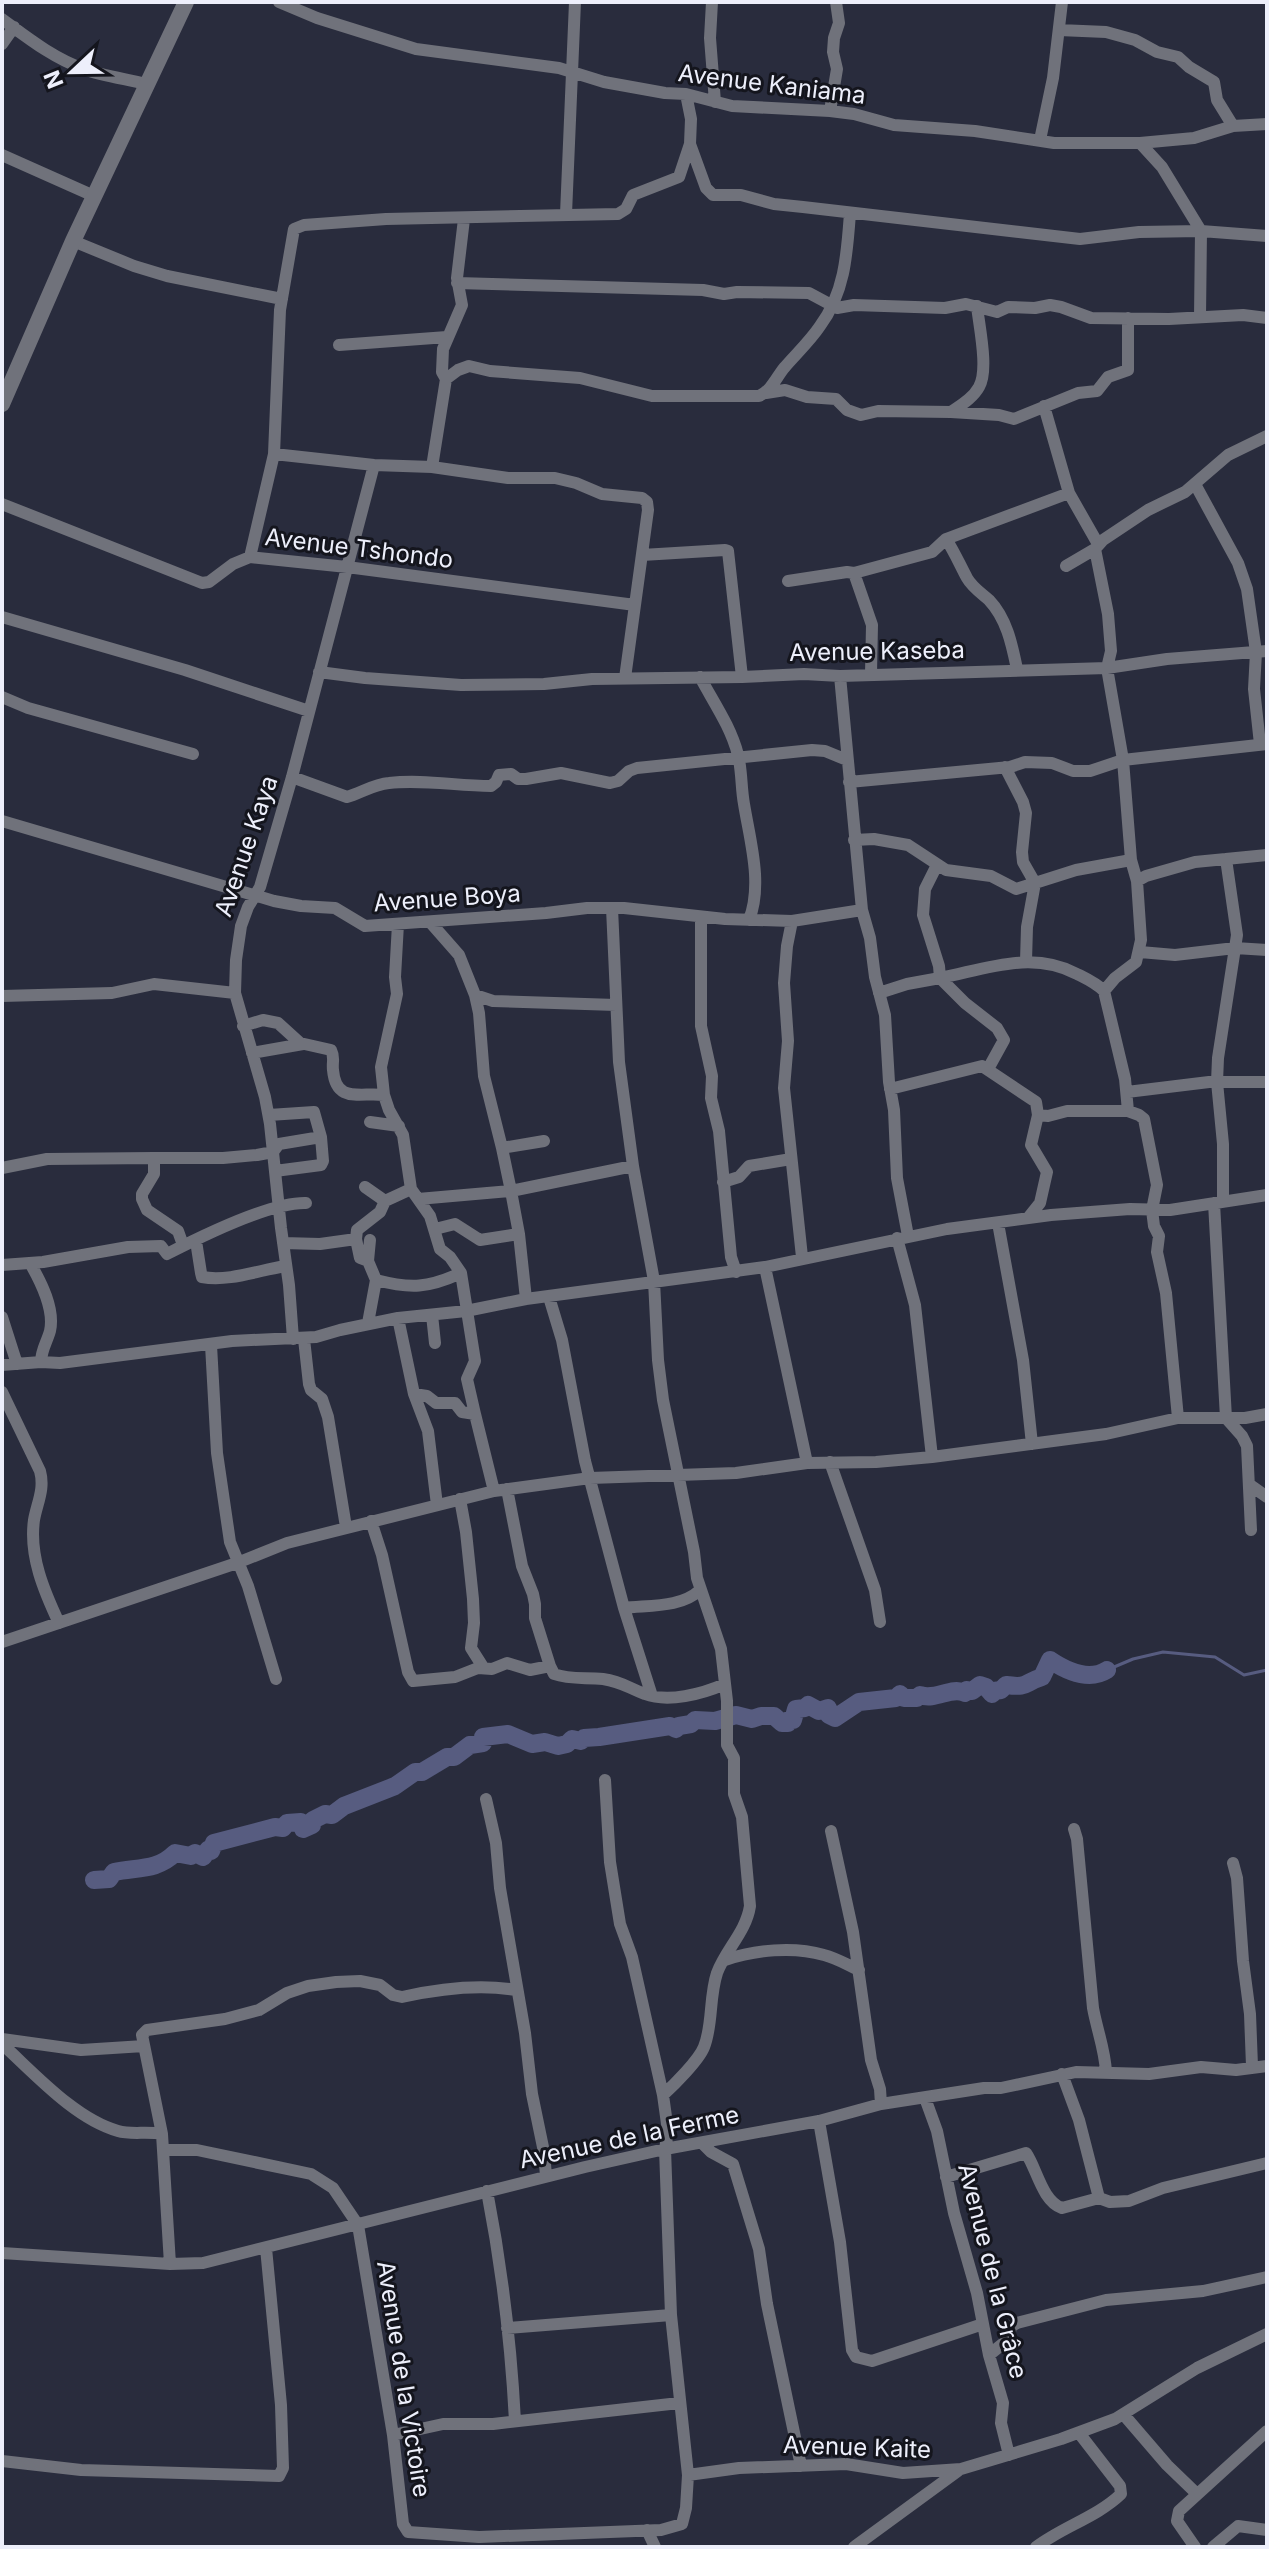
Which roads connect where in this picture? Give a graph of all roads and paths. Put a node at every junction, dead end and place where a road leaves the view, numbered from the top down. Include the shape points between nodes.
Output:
1 (184, 2) edge
2 (279, 2) edge
3 (575, 2) edge
4 (712, 2) edge
5 (836, 2) edge
6 (1062, 2) edge
7 (2, 19) edge
8 (14, 27) junction
9 (1059, 30) junction
10 (2, 44) edge
11 (573, 70) junction
12 (146, 84) junction
13 (686, 94) junction
14 (715, 102) junction
15 (830, 111) junction
16 (1267, 124) edge
17 (1233, 126) junction
18 (1040, 140) junction
19 (1140, 143) junction
20 (690, 144) junction
21 (2, 155) edge
22 (679, 177) junction
23 (702, 178) junction
24 (94, 196) junction
25 (850, 213) junction
26 (566, 214) junction
27 (464, 219) junction
28 (1201, 231) junction
29 (1267, 236) edge
30 (73, 241) junction
31 (457, 283) junction
32 (282, 299) junction
33 (977, 306) junction
34 (832, 307) junction
35 (1200, 317) junction
36 (1128, 318) junction
37 (1267, 318) edge
38 (447, 337) junction
39 (339, 345) dead end
40 (446, 379) junction
41 (766, 393) junction
42 (2, 404) edge
43 (1044, 406) junction
44 (951, 412) junction
45 (1267, 436) edge
46 (274, 454) junction
47 (374, 465) junction
48 (432, 467) junction
49 (1195, 484) junction
50 (1069, 493) junction
51 (2, 504) edge
52 (946, 539) junction
53 (1097, 546) junction
54 (642, 555) junction
55 (250, 557) junction
56 (1066, 566) dead end
57 (347, 567) junction
58 (854, 573) junction
59 (788, 581) dead end
60 (635, 605) junction
61 (2, 617) edge
62 (1261, 651) edge
63 (1107, 668) junction
64 (1017, 669) junction
65 (319, 672) junction
66 (871, 674) junction
67 (840, 676) junction
68 (700, 677) junction
69 (742, 677) junction
70 (625, 678) junction
71 (2, 697) edge
72 (309, 711) junction
73 (1264, 744) edge
74 (193, 754) dead end
75 (739, 757) junction
76 (847, 760) junction
77 (1123, 760) junction
78 (1005, 767) junction
79 (292, 777) junction
80 (849, 782) junction
81 (2, 821) edge
82 (854, 840) junction
83 (1267, 855) edge
84 (1226, 859) junction
85 (1131, 860) junction
86 (937, 865) junction
87 (1137, 881) junction
88 (1035, 883) junction
89 (255, 895) junction
90 (612, 908) junction
91 (862, 910) junction
92 (701, 917) junction
93 (749, 920) junction
94 (792, 921) junction
95 (430, 922) junction
96 (398, 924) junction
97 (1235, 948) junction
98 (1267, 950) edge
99 (1140, 952) junction
100 (1026, 961) junction
101 (940, 978) junction
102 (1104, 991) junction
103 (235, 993) junction
104 (879, 993) junction
105 (475, 995) junction
106 (2, 996) edge
107 (616, 1005) junction
108 (243, 1026) junction
109 (303, 1044) junction
110 (252, 1053) junction
111 (988, 1069) junction
112 (1217, 1082) junction
113 (1267, 1082) edge
114 (890, 1089) junction
115 (1127, 1092) junction
116 (384, 1095) junction
117 (1128, 1111) junction
118 (269, 1115) junction
119 (1038, 1115) junction
120 (370, 1122) dead end
121 (399, 1126) junction
122 (321, 1137) junction
123 (544, 1141) dead end
124 (502, 1148) junction
125 (154, 1158) junction
126 (791, 1159) junction
127 (274, 1162) junction
128 (633, 1166) junction
129 (2, 1168) edge
130 (723, 1182) junction
131 (365, 1187) dead end
132 (511, 1191) junction
133 (414, 1194) junction
134 (1267, 1195) edge
135 (385, 1201) junction
136 (306, 1203) dead end
137 (1040, 1203) junction
138 (1218, 1203) junction
139 (279, 1205) junction
140 (1152, 1210) junction
141 (1051, 1215) junction
142 (1028, 1218) junction
143 (998, 1223) junction
144 (435, 1229) junction
145 (519, 1234) junction
146 (902, 1237) junction
147 (356, 1239) junction
148 (370, 1240) dead end
149 (189, 1243) junction
150 (283, 1243) junction
151 (802, 1257) junction
152 (368, 1261) junction
153 (30, 1263) junction
154 (2, 1265) edge
155 (286, 1266) junction
156 (765, 1267) junction
157 (736, 1272) junction
158 (461, 1273) junction
159 (376, 1280) junction
160 (654, 1281) junction
161 (549, 1297) junction
162 (526, 1299) junction
163 (466, 1311) junction
164 (432, 1315) junction
165 (2, 1317) edge
166 (398, 1318) junction
167 (368, 1323) junction
168 (298, 1339) junction
169 (435, 1343) dead end
170 (211, 1345) junction
171 (41, 1362) junction
172 (17, 1364) junction
173 (2, 1365) edge
174 (2, 1392) edge
175 (414, 1394) junction
176 (475, 1414) junction
177 (1267, 1414) edge
178 (1178, 1418) junction
179 (1226, 1418) junction
180 (1032, 1444) junction
181 (932, 1457) junction
182 (830, 1462) junction
183 (807, 1463) junction
184 (679, 1474) junction
185 (590, 1478) junction
186 (1250, 1485) junction
187 (500, 1490) junction
188 (1267, 1497) edge
189 (460, 1499) junction
190 (437, 1505) junction
191 (371, 1521) junction
192 (346, 1527) junction
193 (1251, 1530) dead end
194 (237, 1563) junction
195 (700, 1590) junction
196 (624, 1608) junction
197 (880, 1622) dead end
198 (59, 1623) junction
199 (2, 1642) edge
200 (550, 1666) junction
201 (483, 1667) junction
202 (276, 1679) dead end
203 (725, 1684) junction
204 (652, 1696) junction
205 (605, 1780) dead end
206 (486, 1799) dead end
207 (1074, 1829) dead end
208 (831, 1831) dead end
209 (1233, 1863) dead end
210 (725, 1960) junction
211 (859, 1970) junction
212 (516, 1990) junction
213 (2, 2041) edge
214 (144, 2046) junction
215 (1252, 2066) junction
216 (1267, 2066) edge
217 (1106, 2072) junction
218 (1062, 2074) junction
219 (663, 2095) junction
220 (925, 2098) junction
221 (881, 2104) junction
222 (819, 2121) junction
223 (162, 2134) junction
224 (702, 2143) junction
225 (665, 2149) junction
226 (164, 2150) junction
227 (1267, 2163) edge
228 (546, 2176) junction
229 (946, 2177) junction
230 (487, 2191) junction
231 (1099, 2198) junction
232 (358, 2225) junction
233 (266, 2248) junction
234 (2, 2253) edge
235 (170, 2264) junction
236 (1267, 2277) edge
237 (671, 2315) junction
238 (983, 2324) junction
239 (507, 2328) junction
240 (1267, 2334) edge
241 (989, 2355) junction
242 (679, 2403) junction
243 (1124, 2415) junction
244 (515, 2421) junction
245 (1267, 2431) edge
246 (1079, 2433) junction
247 (393, 2435) junction
248 (1009, 2455) junction
249 (2, 2461) edge
250 (801, 2466) junction
251 (961, 2469) junction
252 (688, 2475) junction
253 (1196, 2493) junction
254 (647, 2530) junction
255 (1267, 2530) edge
256 (478, 2542) edge
257 (655, 2547) edge
258 (854, 2547) edge
259 (1036, 2547) edge
260 (1195, 2547) edge
261 (1213, 2547) edge

1 - 12 street
2 - 11 street, Avenue Kaniama via 416,49
3 - 11 street
4 - 14 street
5 - 15 street via 837,69
6 - 9 street
7 - 8 street
8 - 10 street
8 - 12 street via 67,62
9 - 17 street via 1121,35 1178,57 1214,82 1217,100
9 - 18 street
11 - 13 street, Avenue Kaniama via 604,82
11 - 26 street
12 - 24 street
13 - 14 street, Avenue Kaniama
13 - 20 street
14 - 15 street, Avenue Kaniama
15 - 18 street, Avenue Kaniama via 894,125
16 - 17 street, Avenue Kaniama
17 - 19 street, Avenue Kaniama via 1194,138
18 - 19 street, Avenue Kaniama
19 - 28 street via 1162,167
20 - 22 street
20 - 23 street
21 - 24 street
22 - 23 street
22 - 26 street via 633,195 618,214
23 - 25 street via 713,195
24 - 30 street
25 - 28 street via 1080,239
25 - 34 street via 847,258
26 - 27 street
27 - 31 street
27 - 32 street via 299,226 293,233
28 - 29 street
28 - 35 street
30 - 32 street via 167,276
30 - 42 street
31 - 34 street via 724,294 804,292
31 - 38 street via 462,305
32 - 46 street
33 - 34 street
33 - 36 street via 997,312 1050,305 1091,318
33 - 44 street via 983,374 972,397
34 - 41 street
35 - 36 street
35 - 37 street
36 - 43 street via 1128,370 1108,377 1097,391
38 - 39 street
38 - 40 street via 442,372
40 - 41 street via 469,366 580,378 652,396
40 - 48 street
41 - 44 street via 785,390 836,399 861,415
43 - 44 street via 1014,419
43 - 50 street
45 - 49 street via 1228,455
46 - 47 street
46 - 55 street
47 - 48 street
47 - 57 street, Avenue Kaya
48 - 54 street via 508,478 555,478 615,497 642,498 648,510
49 - 53 street
49 - 62 street via 1238,563
50 - 52 street
50 - 53 street
51 - 55 street, Avenue Tshondo via 202,583
52 - 58 street via 932,552
52 - 64 street via 968,580 1005,623
53 - 56 street
53 - 63 street via 1111,642
54 - 60 street
54 - 69 street via 728,551
55 - 57 street, Avenue Tshondo
57 - 60 street, Avenue Tshondo
57 - 65 street, Avenue Kaya
58 - 59 street
58 - 66 street via 872,625
60 - 70 street
61 - 72 street
62 - 63 street, Avenue Kaseba
62 - 73 street via 1254,689
63 - 64 street, Avenue Kaseba
63 - 77 street
64 - 66 street, Avenue Kaseba
65 - 70 street, Avenue Kaseba via 461,685
65 - 72 street, Avenue Kaya
66 - 67 street, Avenue Kaseba
67 - 69 street, Avenue Kaseba
67 - 76 street
68 - 69 street, Avenue Kaseba
68 - 70 street, Avenue Kaseba
68 - 75 street
71 - 74 street
72 - 79 street, Avenue Kaya
73 - 77 street
75 - 76 street via 812,750
75 - 79 street via 637,768 610,783 561,773 526,779 504,774 491,786 385,783 347,797
75 - 93 street via 755,901
76 - 80 street
77 - 78 street via 1082,772 1052,763
77 - 85 street
78 - 80 street
78 - 88 street via 1026,813 1023,862
79 - 89 street, Avenue Kaya
80 - 82 street
81 - 89 street, Avenue Boya
82 - 86 street via 908,845
82 - 91 street
83 - 84 street
84 - 87 street via 1185,865
84 - 97 street via 1237,925
85 - 87 street
85 - 88 street
86 - 88 street via 991,876 1016,889
86 - 101 street via 925,889 923,915
87 - 99 street
88 - 100 street
89 - 96 street, Avenue Boya via 335,908 363,926
89 - 103 street, Avenue Kaya via 241,926
90 - 92 street, Avenue Boya
90 - 95 street, Avenue Boya
90 - 107 street
91 - 94 street, Avenue Boya
91 - 104 street
92 - 93 street, Avenue Boya
92 - 130 street via 701,1026
93 - 94 street, Avenue Boya
94 - 126 street via 784,983 784,1088
95 - 96 street, Avenue Boya
95 - 105 street via 459,955
96 - 116 street via 397,994 381,1067
97 - 98 street
97 - 99 street via 1175,955
97 - 112 street
99 - 102 street
100 - 101 street
100 - 102 street via 1071,970
101 - 104 street
101 - 111 street via 1004,1040
102 - 115 street
103 - 106 street via 154,984 112,993
103 - 108 street, Avenue Kaya
104 - 114 street
105 - 107 street via 493,1001
105 - 124 street via 484,1076
107 - 128 street
108 - 109 street via 263,1020 278,1023
108 - 110 street, Avenue Kaya
109 - 110 street
109 - 116 street via 331,1050 341,1091
110 - 118 street, Avenue Kaya
111 - 114 street via 978,1066
111 - 119 street via 1036,1102
112 - 113 street
112 - 115 street
112 - 138 street via 1223,1144
114 - 146 street
115 - 117 street
116 - 121 street
117 - 119 street
117 - 140 street via 1146,1126 1157,1185
118 - 122 street via 314,1112
118 - 127 street, Avenue Kaya
119 - 137 street via 1031,1145 1047,1172
120 - 121 street
121 - 133 street
122 - 127 street via 279,1144
122 - 127 street via 321,1165
123 - 124 street
124 - 132 street
125 - 127 street via 257,1155
125 - 129 street via 47,1159
125 - 149 street via 154,1174 142,1199 147,1210
126 - 130 street via 749,1166 739,1177
126 - 151 street
127 - 139 street, Avenue Kaya
128 - 132 street
128 - 160 street
130 - 157 street
131 - 135 street
132 - 133 street
132 - 145 street
133 - 135 street
133 - 144 street
134 - 138 street
135 - 147 street via 380,1212 357,1230
136 - 139 street
137 - 141 street
137 - 142 street
138 - 140 street
138 - 179 street
139 - 149 street
139 - 150 street, Avenue Kaya
140 - 141 street
140 - 178 street
141 - 142 street
142 - 143 street
143 - 146 street
143 - 180 street
144 - 145 street via 455,1224 480,1240
144 - 158 street via 440,1249
145 - 162 street
146 - 151 street
146 - 181 street
147 - 150 street
147 - 152 street via 360,1258
148 - 152 street
149 - 153 street via 167,1254 161,1246 128,1247
149 - 155 street via 206,1278
150 - 155 street, Avenue Kaya
151 - 156 street
152 - 159 street
153 - 154 street
153 - 171 street via 44,1291 50,1321
155 - 168 street, Avenue Kaya
156 - 157 street
156 - 183 street
157 - 160 street
158 - 159 street via 420,1288
158 - 163 street
159 - 167 street
160 - 161 street
160 - 184 street via 663,1400
161 - 162 street
161 - 185 street
162 - 163 street
163 - 164 street
163 - 176 street via 475,1361 467,1379
164 - 166 street
164 - 169 street
165 - 172 street
166 - 167 street
166 - 175 street
167 - 168 street
168 - 170 street
168 - 192 street, Avenue Kaya via 311,1390 322,1399 328,1417
170 - 171 street
170 - 194 street via 217,1453
171 - 172 street
172 - 173 street
174 - 198 street via 43,1481 33,1549
175 - 176 street via 436,1403 455,1403 462,1412
175 - 190 street via 428,1431
176 - 187 street
177 - 179 street
178 - 179 street
178 - 180 street
179 - 186 street via 1247,1446
180 - 181 street
181 - 182 street
182 - 183 street
182 - 197 street via 875,1590
183 - 184 street
184 - 185 street
184 - 195 street
185 - 187 street
185 - 196 street
186 - 188 street
186 - 193 street
187 - 189 street
187 - 200 street
189 - 190 street
189 - 201 street via 473,1599 471,1648
190 - 191 street
191 - 192 street
191 - 201 street via 409,1676 417,1682
192 - 194 street
194 - 198 street
194 - 202 street
195 - 196 street via 681,1602
195 - 203 street via 717,1633
196 - 204 street
198 - 199 street
200 - 201 street
200 - 204 street via 554,1674 568,1679 624,1683
203 - 204 street via 688,1695
203 - 210 street via 727,1745 734,1758 750,1906
205 - 219 street via 620,1924
206 - 212 street
207 - 217 street via 1093,2008
208 - 211 street
209 - 215 street
210 - 211 street via 802,1951
210 - 219 street via 713,1988 703,2051
211 - 221 street
212 - 214 street via 482,1988 402,1997 360,1981 308,1986 259,2010 209,2023 147,2030
212 - 228 street
213 - 214 street via 81,2050
213 - 223 street via 61,2098 102,2124 122,2132
214 - 223 street
215 - 216 street, Avenue de la Ferme
215 - 217 street, Avenue de la Ferme via 1158,2074
217 - 218 street, Avenue de la Ferme
218 - 220 street, Avenue de la Ferme
218 - 231 street
219 - 225 street
220 - 221 street, Avenue de la Ferme
220 - 229 street, Avenue de la Grâce
221 - 222 street, Avenue de la Ferme
222 - 224 street, Avenue de la Ferme
222 - 238 street via 856,2357 872,2361
223 - 226 street
224 - 225 street, Avenue de la Ferme
224 - 250 street via 733,2164 758,2244
225 - 228 street, Avenue de la Ferme
225 - 237 street
226 - 232 street via 197,2150 311,2174 333,2188
226 - 235 street
227 - 231 street via 1129,2201
228 - 230 street, Avenue de la Ferme
229 - 231 street via 1026,2153 1057,2207
229 - 238 street, Avenue de la Grâce
230 - 232 street, Avenue de la Ferme
230 - 239 street
232 - 233 street, Avenue de la Ferme
232 - 247 street, Avenue de la Victoire
233 - 235 street, Avenue de la Ferme via 203,2263
233 - 249 street via 281,2405 279,2476 81,2470
234 - 235 street, Avenue de la Ferme
236 - 241 street via 1203,2291 1106,2300 1017,2323
237 - 239 street
237 - 242 street
238 - 241 street, Avenue de la Grâce
239 - 244 street
240 - 243 street, Avenue Kaite via 1197,2368
241 - 248 street, Avenue de la Grâce via 1003,2403 1001,2423
242 - 244 street
242 - 252 street
243 - 246 street, Avenue Kaite
243 - 253 street
244 - 247 street via 443,2424
245 - 253 street
246 - 248 street, Avenue Kaite
246 - 259 street via 1121,2494
247 - 256 street, Avenue de la Victoire via 407,2531
248 - 251 street, Avenue Kaite
250 - 251 street, Avenue Kaite via 846,2464 903,2473
250 - 252 street, Avenue Kaite
251 - 258 street
252 - 254 street via 682,2524
253 - 260 street via 1177,2517
254 - 256 street
254 - 257 street
255 - 261 street via 1238,2526

